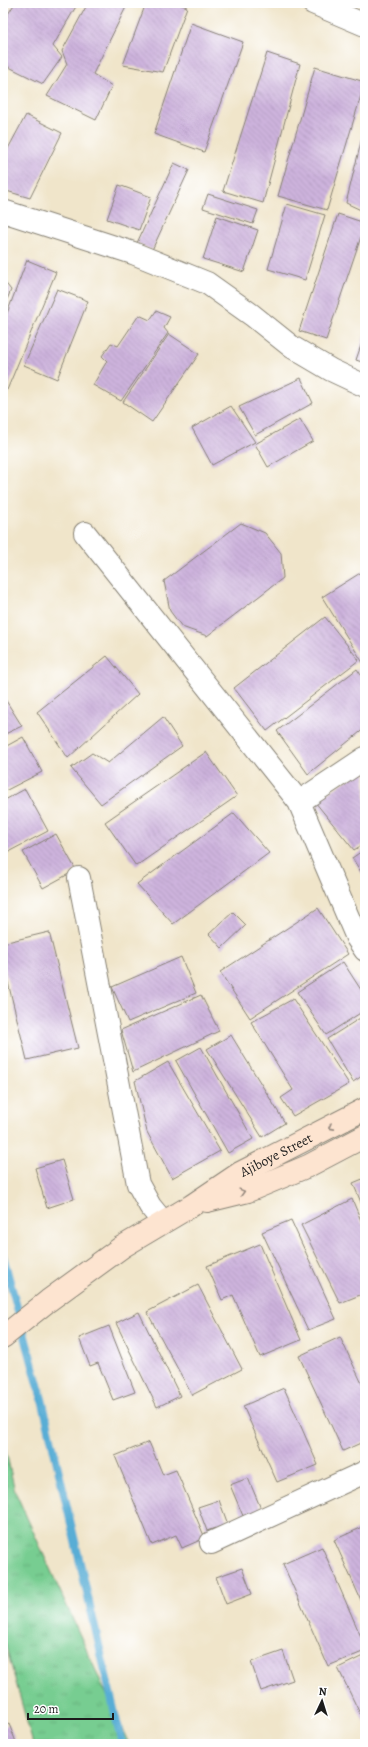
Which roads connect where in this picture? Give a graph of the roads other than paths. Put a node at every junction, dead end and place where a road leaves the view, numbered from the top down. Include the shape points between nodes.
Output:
1 (313, 3) edge
2 (365, 25) edge
3 (3, 211) edge
4 (365, 386) edge
5 (85, 533) dead end
6 (365, 758) edge
7 (299, 802) junction
8 (78, 878) dead end
9 (365, 950) edge
10 (365, 1109) edge
11 (365, 1136) edge
12 (191, 1206) junction
13 (156, 1226) junction
14 (3, 1337) edge
15 (365, 1472) edge
16 (211, 1543) dead end

1 - 2 street
3 - 4 street via 133,253 207,283 292,347
5 - 7 street
6 - 7 street
7 - 9 street via 357,938
8 - 13 street via 138,1184 150,1206
10 -> 12 street, Ajiboye Street via 240,1173
12 -> 11 street, Ajiboye Street via 248,1191 308,1166
12 - 13 street, Ajiboye Street
13 - 14 street, Ajiboye Street via 122,1247
15 - 16 street

